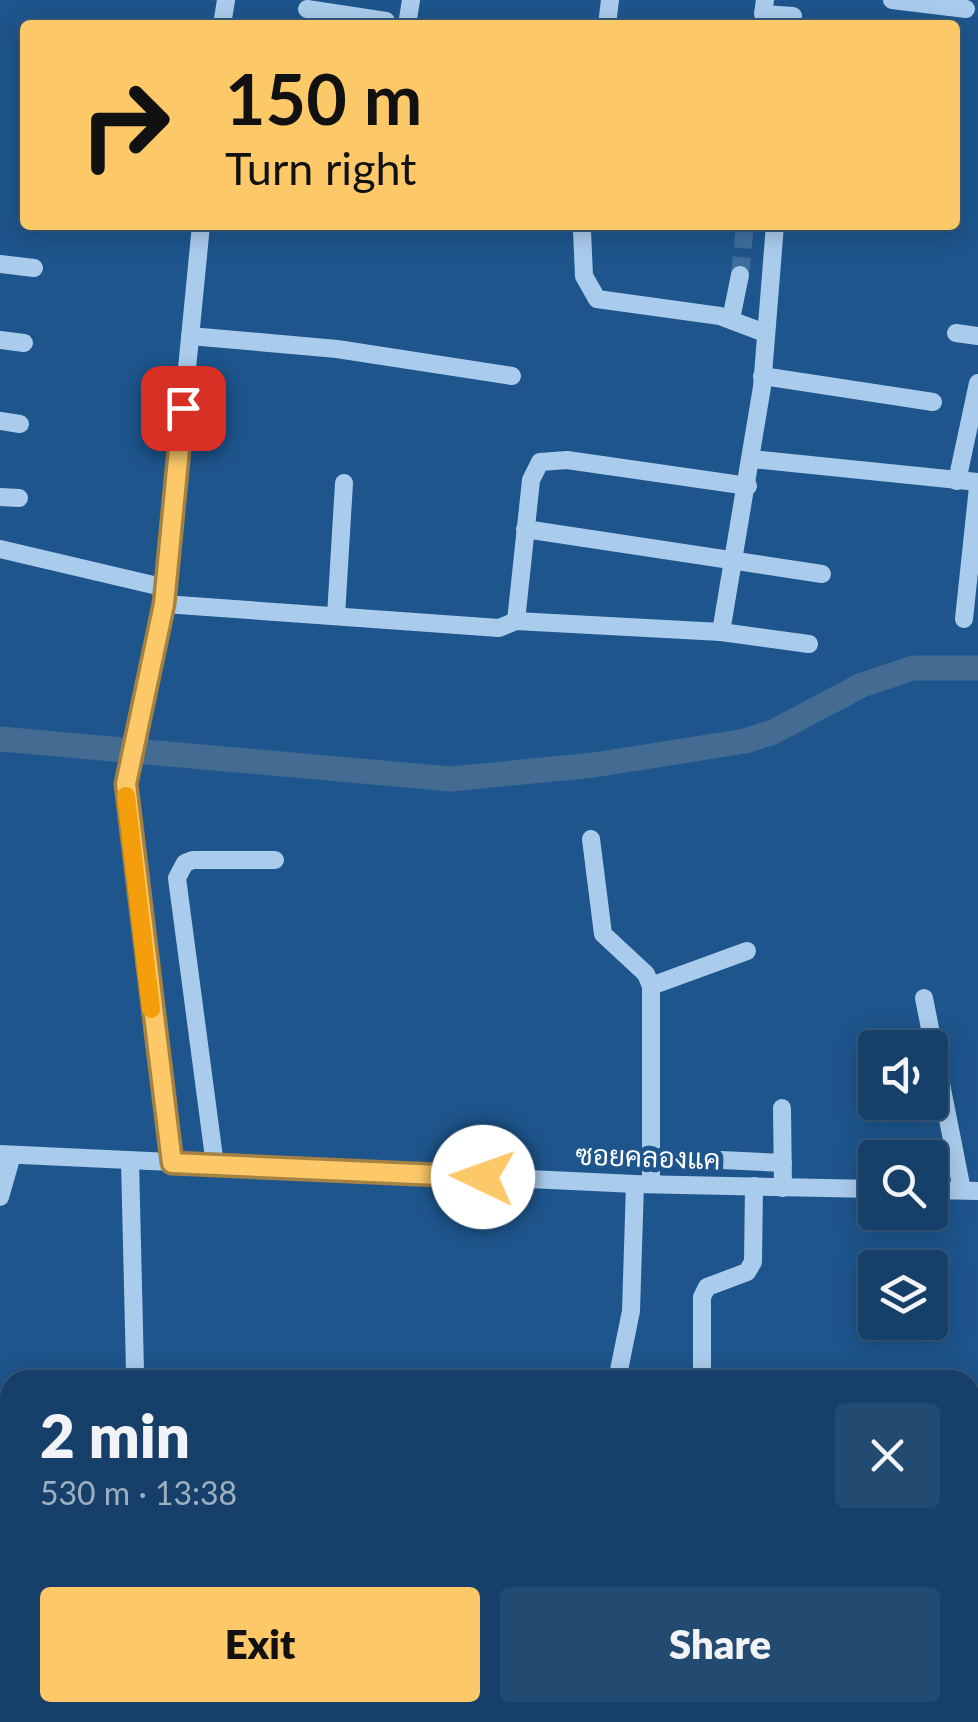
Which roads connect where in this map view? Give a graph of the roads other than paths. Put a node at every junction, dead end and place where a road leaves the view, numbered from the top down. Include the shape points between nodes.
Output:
1 (892, 0) edge
2 (966, 9) dead end
3 (307, 11) edge
4 (764, 13) edge
5 (793, 14) edge
6 (378, 20) edge
7 (201, 230) edge
8 (582, 230) dead end
9 (774, 230) edge
10 (0, 264) edge
11 (34, 268) dead end
12 (740, 275) tunnel mouth
13 (732, 319) junction
14 (956, 333) dead end
15 (765, 334) junction
16 (190, 336) junction
17 (978, 336) edge
18 (0, 340) edge
19 (24, 343) dead end
20 (512, 376) dead end
21 (762, 376) junction
22 (978, 383) edge
23 (933, 402) dead end
24 (976, 406) edge
25 (0, 421) edge
26 (20, 424) dead end
27 (752, 459) junction
28 (957, 482) junction
29 (344, 483) dead end
30 (978, 485) edge
31 (748, 486) junction
32 (525, 529) junction
33 (0, 549) edge
34 (736, 560) junction
35 (822, 574) dead end
36 (165, 596) junction
37 (336, 616) junction
38 (964, 619) dead end
39 (500, 625) junction
40 (721, 632) junction
41 (810, 644) dead end
42 (591, 838) dead end
43 (275, 860) dead end
44 (747, 952) dead end
45 (651, 986) junction
46 (924, 998) dead end
47 (782, 1108) dead end
48 (6, 1155) edge
49 (721, 1160) dead end
50 (130, 1161) junction
51 (172, 1163) junction
52 (783, 1163) junction
53 (216, 1165) junction
54 (643, 1184) junction
55 (754, 1186) junction
56 (784, 1188) junction
57 (858, 1189) edge
58 (970, 1190) edge
59 (0, 1196) edge
60 (135, 1370) dead end
61 (619, 1370) edge
62 (702, 1370) edge

1 - 2 street
3 - 6 street
4 - 5 street
7 - 16 street
8 - 13 street via 584,276 597,299
9 - 15 street
10 - 11 street
12 - 13 street
13 - 15 street
14 - 17 street
15 - 21 street
16 - 20 street via 337,349
16 - 36 street
18 - 19 street
21 - 23 street
21 - 27 street
22 - 24 street
24 - 28 street
25 - 26 street
27 - 28 street
27 - 31 street
28 - 30 street
29 - 37 street
30 - 38 street
31 - 32 street via 547,458 531,480
31 - 34 street
32 - 34 street
32 - 39 street
33 - 36 street
34 - 35 street
34 - 40 street
36 - 37 street
36 - 51 street via 126,796
37 - 39 street
39 - 40 street
40 - 41 street
42 - 45 street via 603,934
43 - 53 street via 193,860 184,862 177,878
44 - 45 street
45 - 54 street
46 - 58 street
47 - 52 street
48 - 50 street, ซอยคลองแค
48 - 59 street
49 - 52 street
50 - 51 street, ซอยคลองแค
50 - 60 street
51 - 53 street, ซอยคลองแค
52 - 56 street
53 - 54 street, ซอยคลองแค
54 - 55 street, ซอยคลองแค
54 - 61 street via 632,1311
55 - 56 street, ซอยคลองแค
55 - 62 street via 753,1262 702,1297
56 - 57 street, ซอยคลองแค

